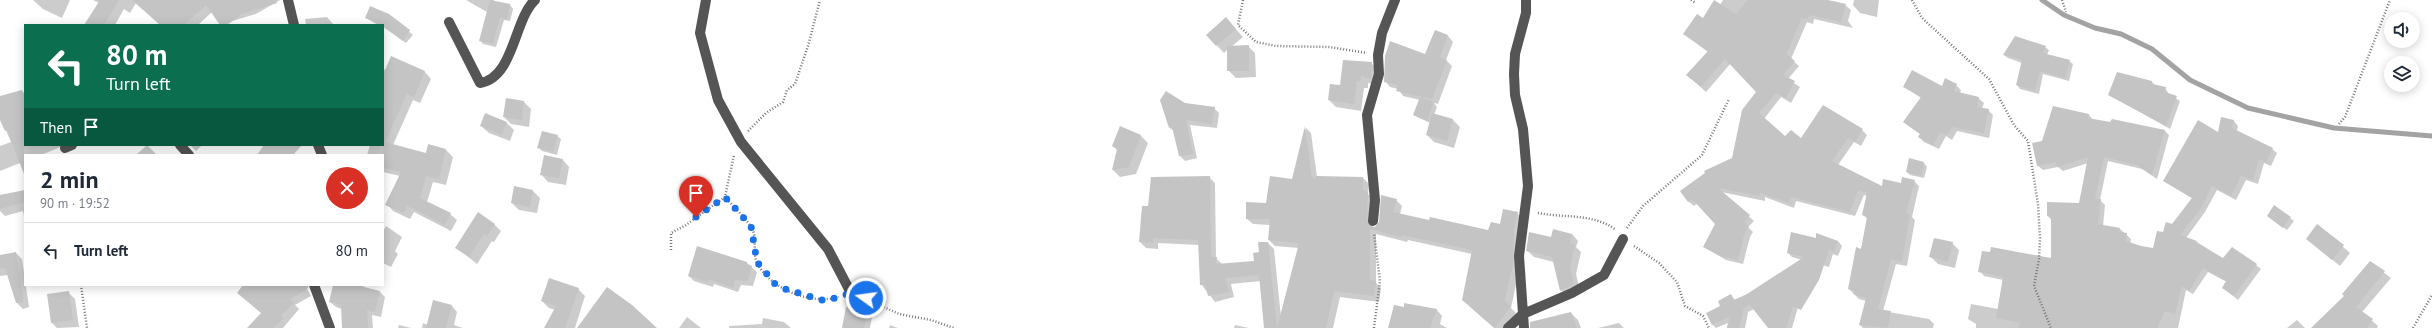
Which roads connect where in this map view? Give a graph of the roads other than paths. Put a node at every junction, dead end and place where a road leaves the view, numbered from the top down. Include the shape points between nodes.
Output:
1 (288, 0) edge
2 (535, 0) edge
3 (706, 0) edge
4 (1394, 0) edge
5 (1526, 0) edge
6 (449, 22) dead end
7 (294, 24) edge
8 (181, 146) edge
9 (188, 154) edge
10 (1373, 221) road end
11 (1623, 239) road end
12 (314, 286) edge
13 (851, 293) road end
14 (1523, 314) junction
15 (330, 328) edge
16 (1508, 328) edge
17 (1524, 328) edge

1 - 7 street
2 - 6 street via 503,65 488,82 480,83
3 - 13 street via 700,33 718,100 741,142 828,250
4 - 10 street via 1382,33 1378,55 1379,74 1367,115 1375,200
5 - 14 street via 1526,14 1515,54 1514,74 1515,95 1523,129 1528,186 1519,256
8 - 9 street
11 - 14 street via 1604,275 1572,293
12 - 15 street
14 - 16 street
14 - 17 street

